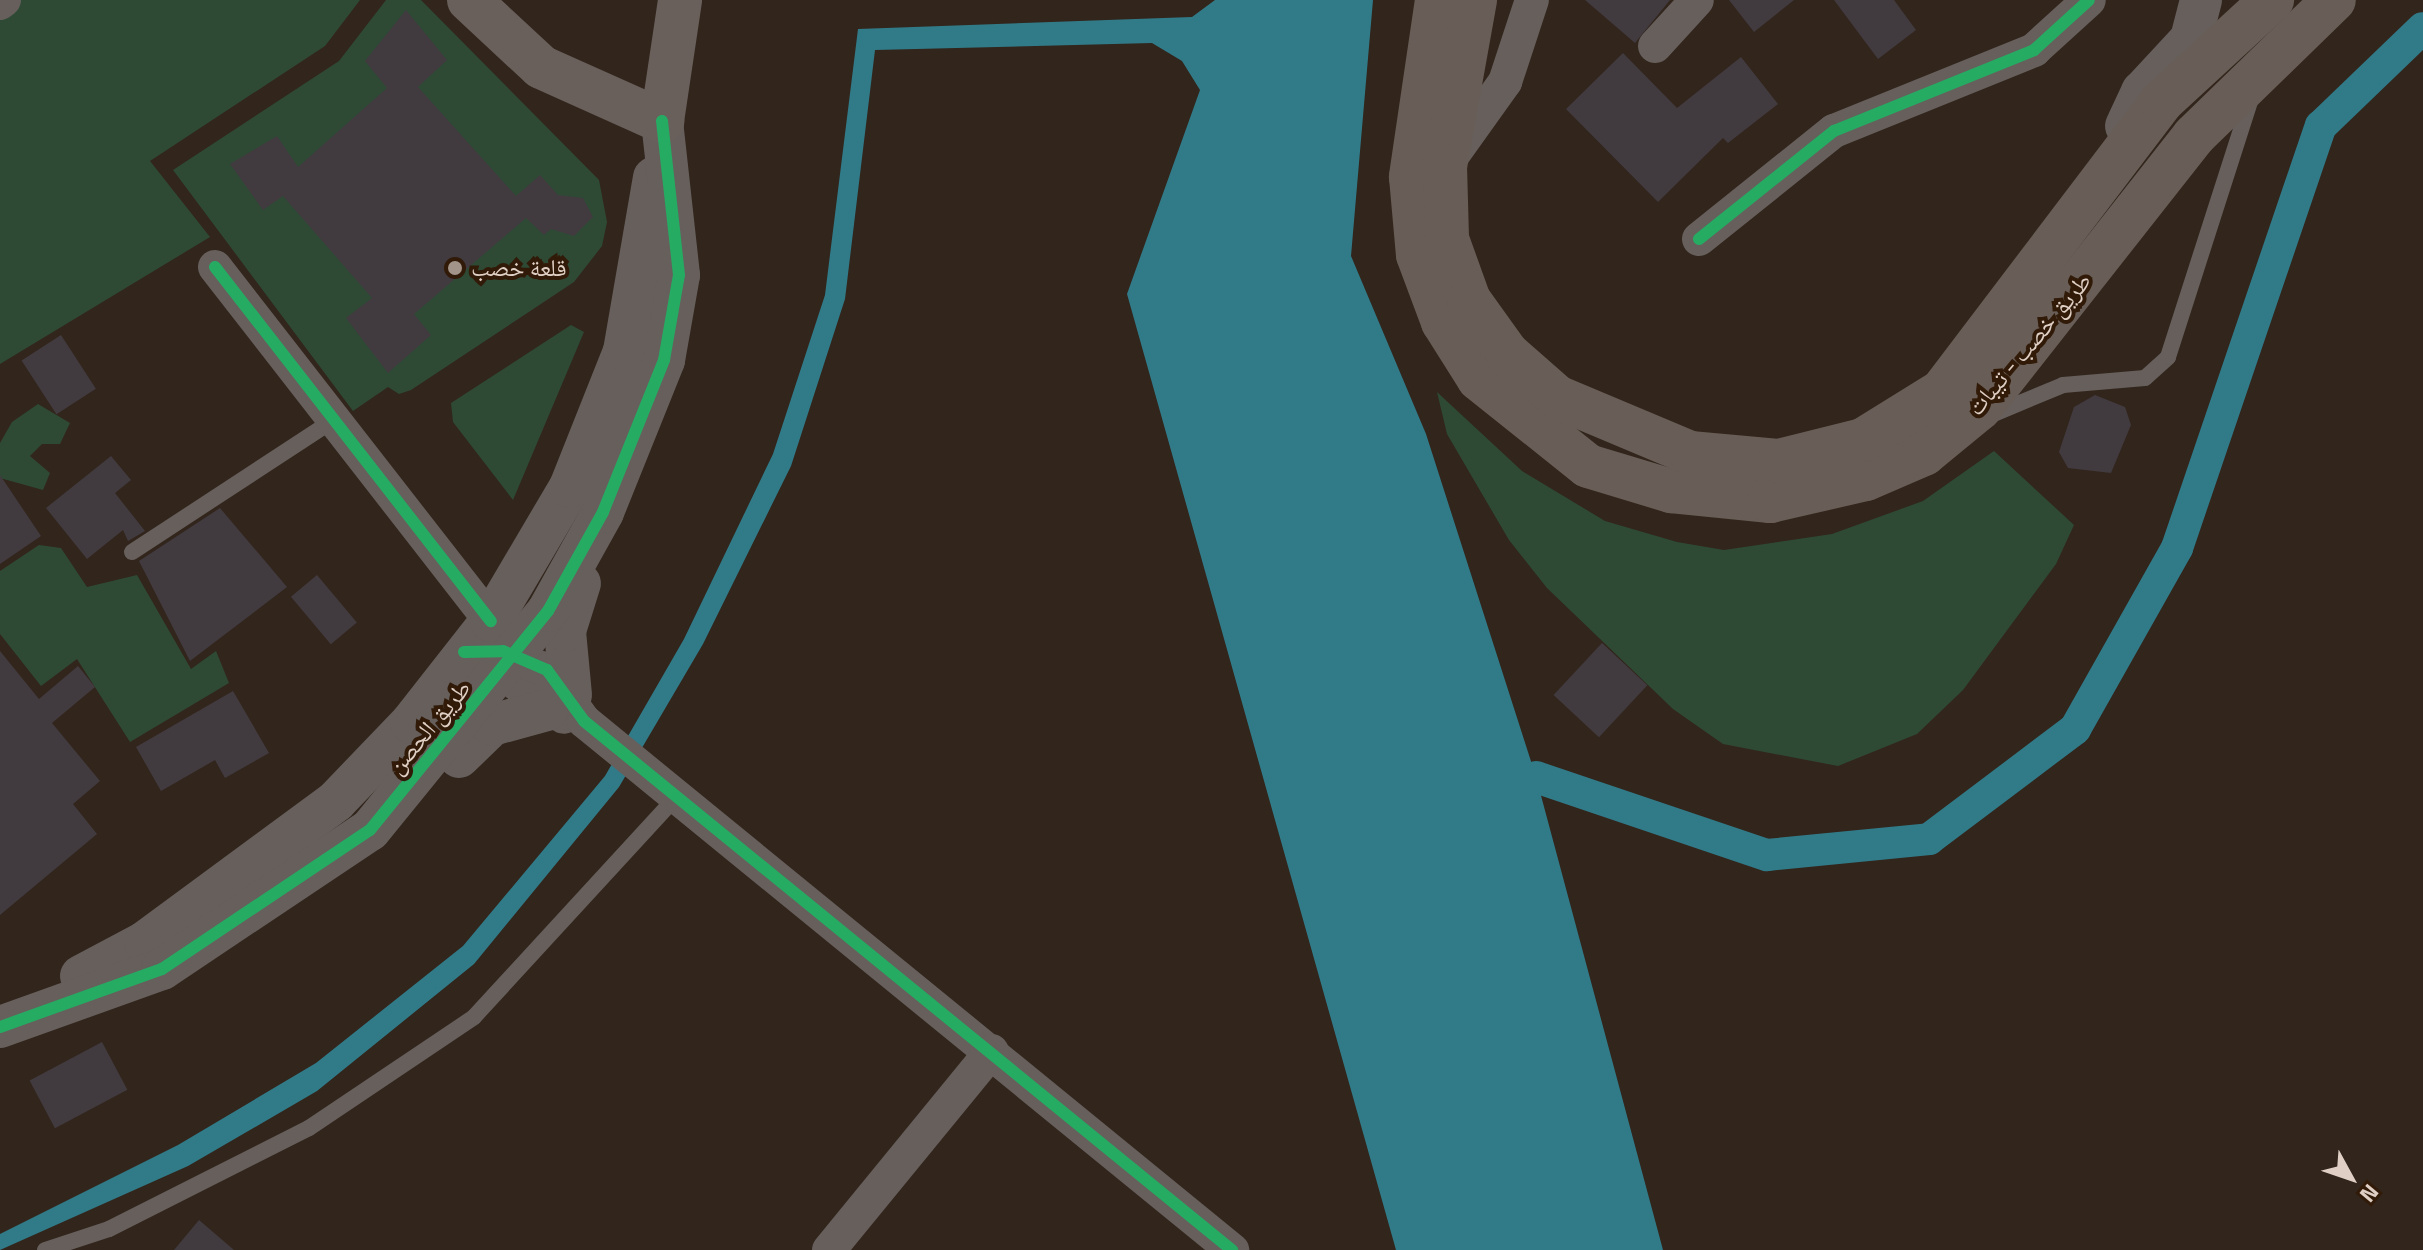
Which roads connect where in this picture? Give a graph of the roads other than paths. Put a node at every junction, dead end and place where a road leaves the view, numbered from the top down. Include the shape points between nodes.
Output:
1 (469, 0) edge
2 (680, 0) edge
3 (1437, 0) edge
4 (1475, 0) edge
5 (1532, 0) edge
6 (1697, 0) edge
7 (2089, 0) edge
8 (2201, 0) edge
9 (2272, 0) edge
10 (2334, 0) edge
11 (1655, 46) dead end
12 (2259, 71) junction
13 (662, 121) junction
14 (1445, 166) junction
15 (2105, 174) junction
16 (1699, 239) dead end
17 (215, 267) dead end
18 (664, 360) junction
19 (334, 420) junction
20 (1924, 454) junction
21 (132, 552) dead end
22 (499, 639) junction
23 (577, 717) junction
24 (664, 786) junction
25 (370, 830) junction
26 (0, 1013) edge
27 (0, 1027) edge
28 (992, 1051) junction
29 (109, 1229) junction
30 (45, 1250) edge
31 (92, 1250) edge
32 (829, 1250) edge
33 (1232, 1250) edge

1 - 13 main road via 541,67
2 - 13 main road, طريق الحصن
3 - 20 highway, طريق خصب - تيبات via 1411,177 1418,255 1443,322 1479,379 1588,466 1671,491 1770,501 1866,479
4 - 14 highway, طريق خصب - تيبات
5 - 14 street via 1505,82
6 - 11 street
7 - 16 street via 2034,50 1834,131
8 - 15 street via 2191,39 2142,92
9 - 15 highway, طريق خصب - تيبات via 2161,102
10 - 12 highway, طريق خصب - تيبات
12 - 20 highway, طريق خصب - تيبات via 2194,136 2020,362
12 - 20 lane via 2179,331 2154,374 2063,385
13 - 18 street, طريق الحصن via 679,275
13 - 22 street, طريق الحصن via 624,351 570,487
14 - 15 highway, طريق خصب - تيبات via 1447,239 1469,300 1507,353 1557,397 1613,425 1690,453 1779,461 1863,440 1942,391
17 - 19 street
18 - 22 street, طريق الحصن via 603,512
18 - 23 street via 610,522 570,605 564,656
19 - 21 lane
19 - 22 street
22 - 23 street
22 - 25 street, طريق الحصن
22 - 26 street, طريق الحصن via 280,849 145,942
23 - 24 street
23 - 25 street via 492,725 400,817
24 - 28 street
24 - 29 lane via 474,1017 309,1128
25 - 27 street, طريق الحصن via 162,969
28 - 32 street
28 - 33 street
29 - 30 lane
29 - 31 lane

